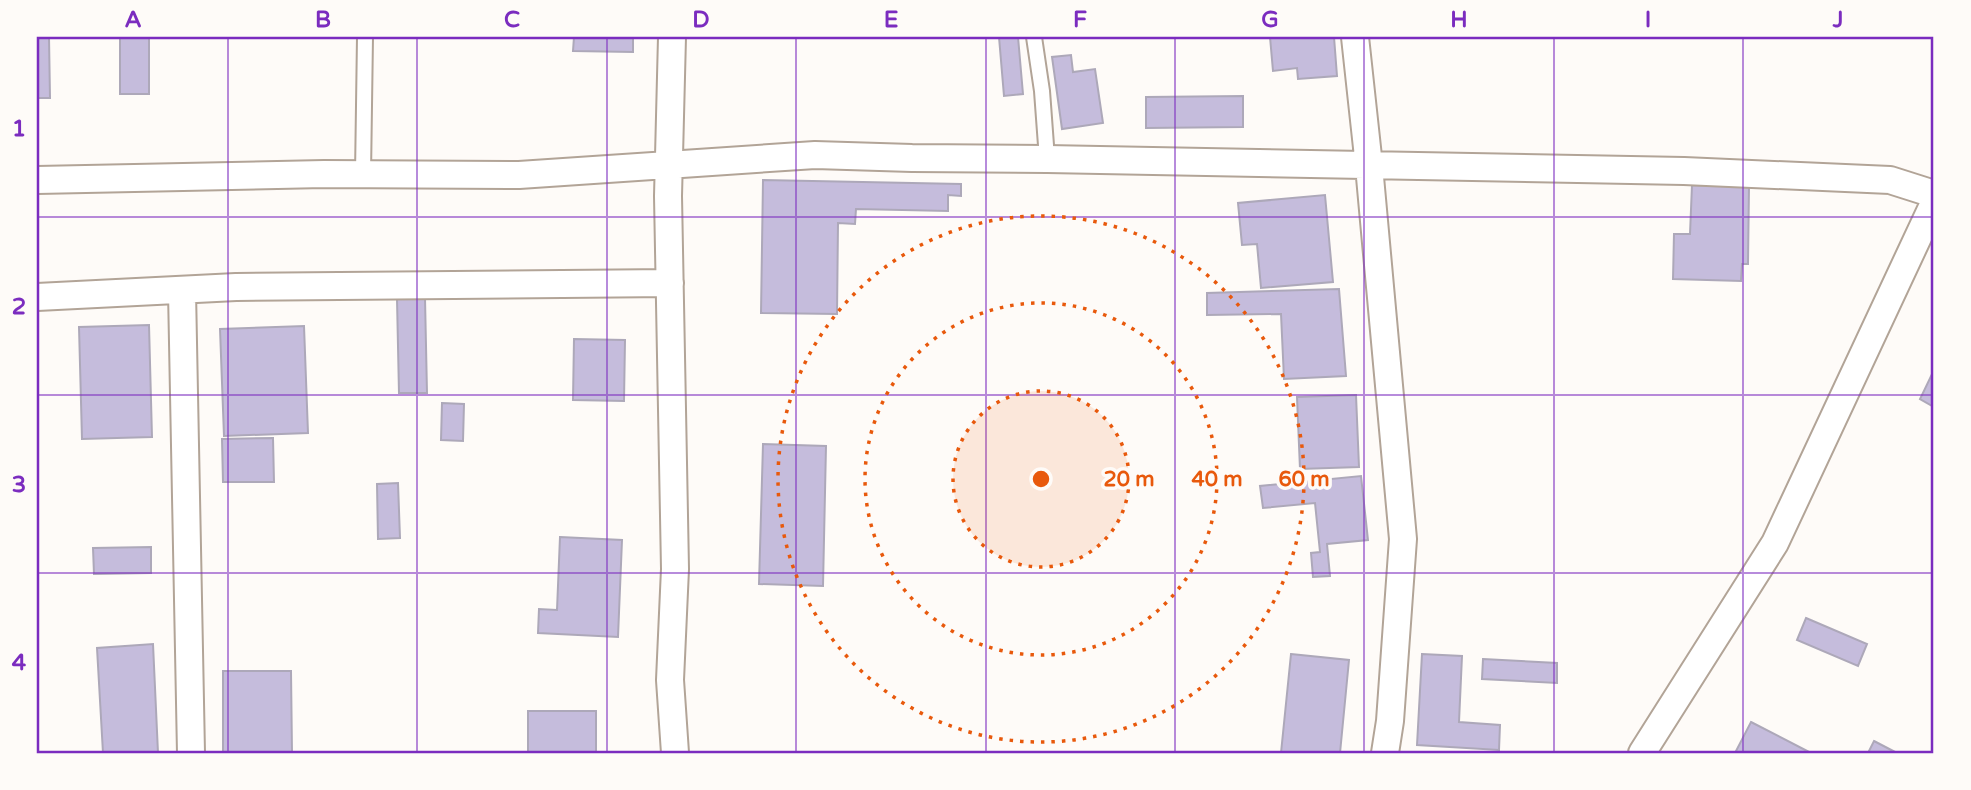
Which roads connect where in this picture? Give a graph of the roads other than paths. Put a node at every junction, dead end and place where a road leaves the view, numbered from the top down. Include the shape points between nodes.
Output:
1 (365, 37) edge
2 (672, 37) edge
3 (1034, 37) edge
4 (1355, 37) edge
5 (1047, 159) junction
6 (669, 164) junction
7 (1369, 166) junction
8 (363, 174) junction
9 (37, 180) edge
10 (1934, 194) edge
11 (1934, 203) edge
12 (670, 283) junction
13 (182, 291) junction
14 (37, 297) edge
15 (191, 753) edge
16 (675, 753) edge
17 (1385, 753) edge
18 (1642, 753) edge

1 - 8 lane
2 - 6 street
3 - 5 lane
4 - 7 street
5 - 6 street via 815,155
5 - 7 street
6 - 8 street via 519,176
6 - 12 street
7 - 10 street via 1890,180
7 - 17 street via 1403,539
8 - 9 street
11 - 18 street via 1775,543
12 - 13 street
12 - 16 street via 675,569 670,680
13 - 14 street
13 - 15 street

